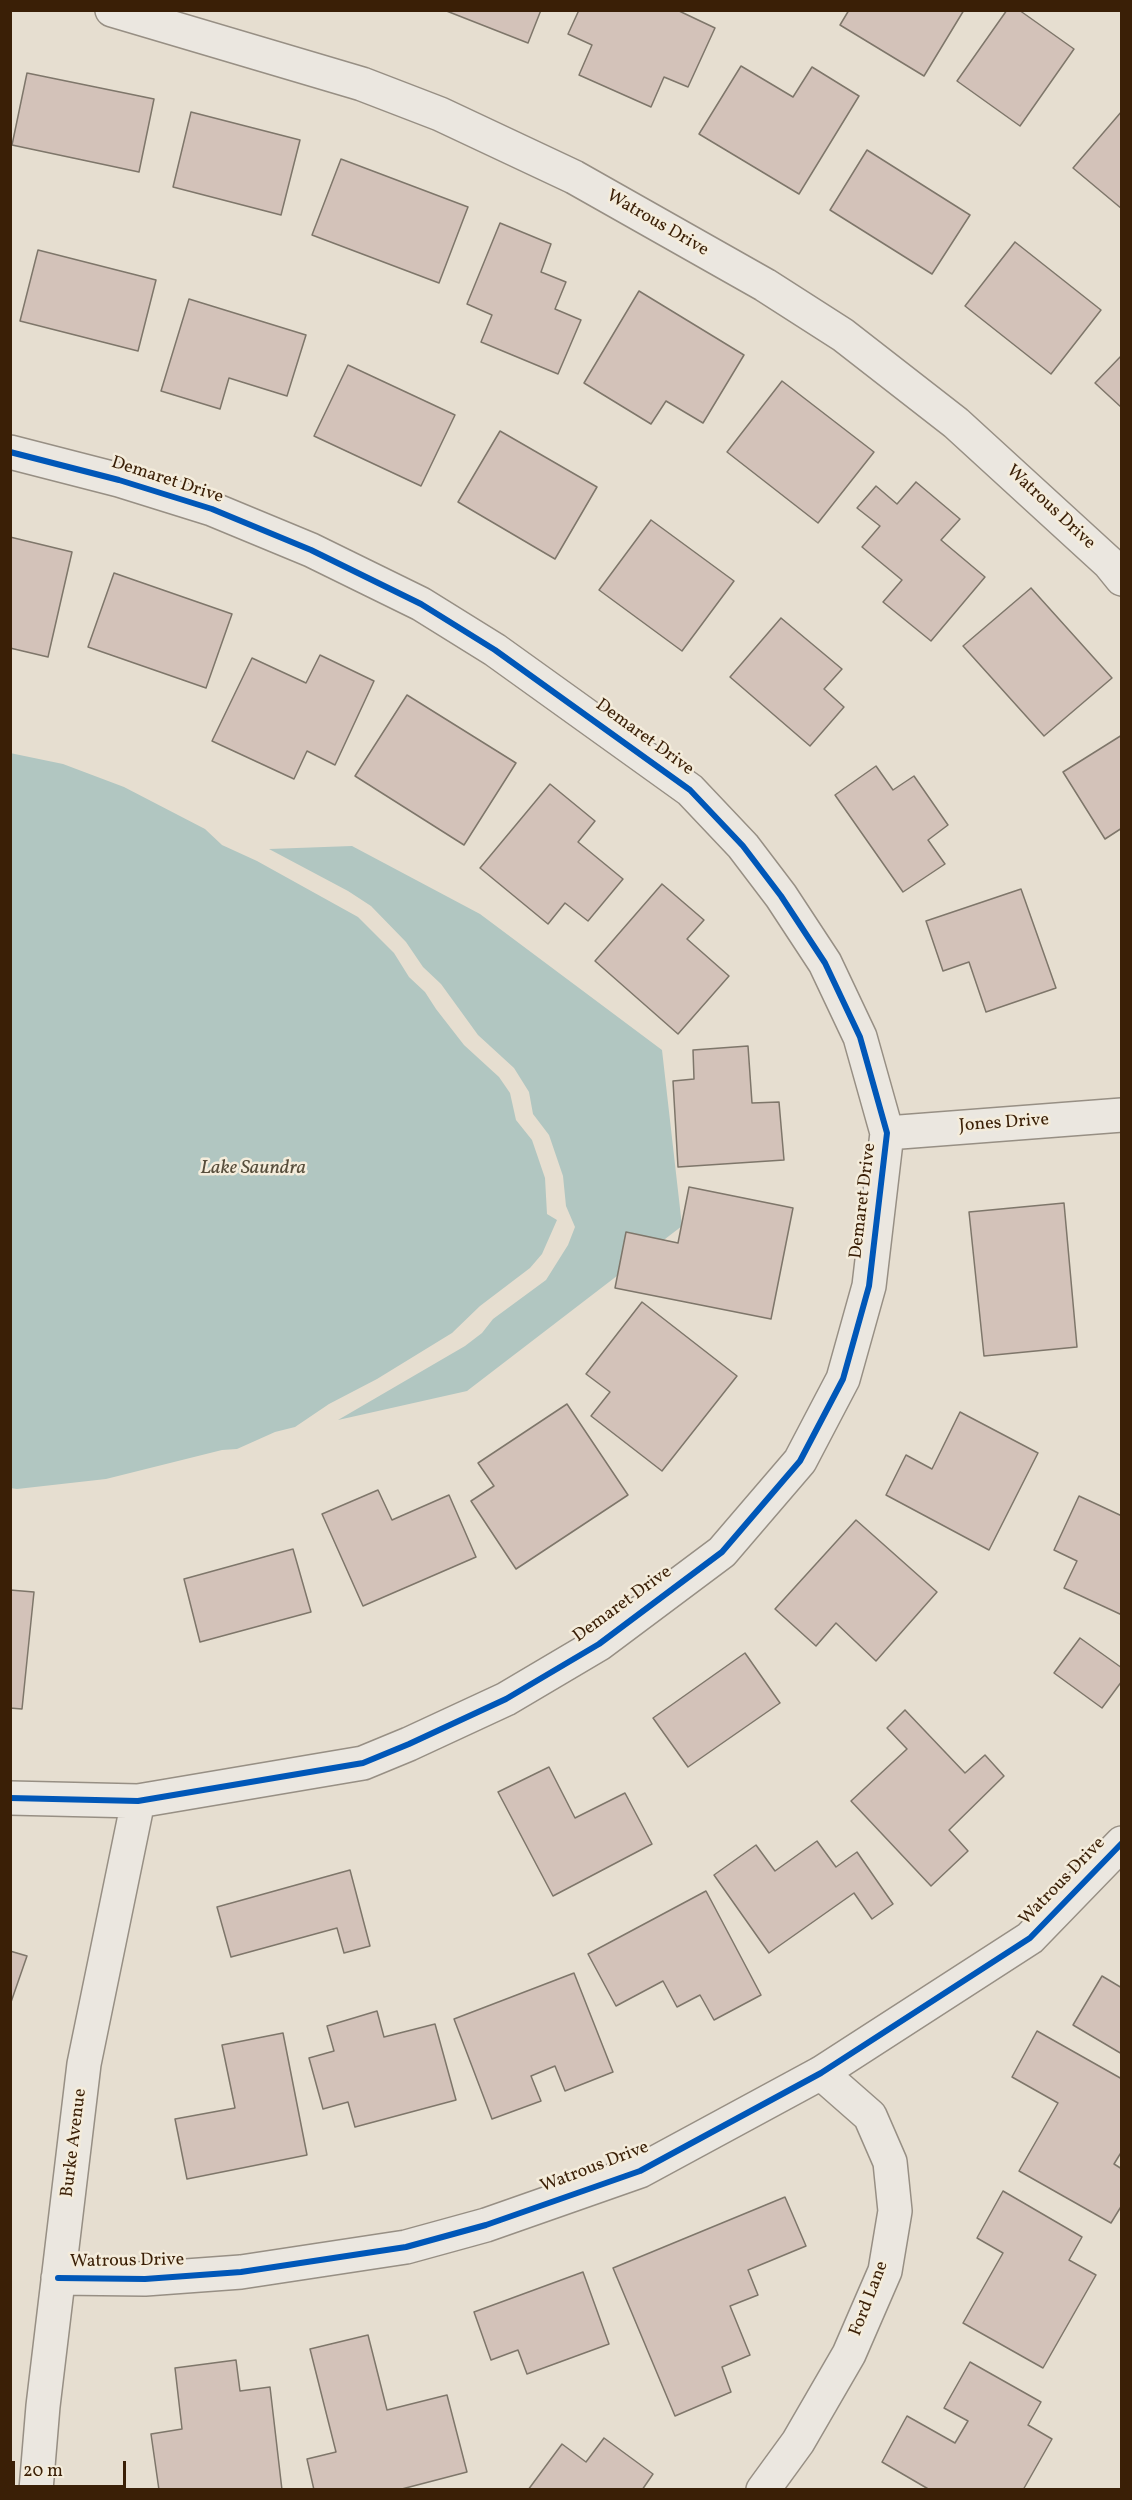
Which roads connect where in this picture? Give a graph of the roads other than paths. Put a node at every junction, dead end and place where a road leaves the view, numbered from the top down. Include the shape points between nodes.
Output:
1 (112, 10) edge
2 (10, 452) edge
3 (1122, 579) edge
4 (1122, 1115) edge
5 (887, 1133) junction
6 (10, 1798) edge
7 (138, 1801) junction
8 (1122, 1843) edge
9 (821, 2073) junction
10 (58, 2278) junction
11 (36, 2490) edge
12 (763, 2490) edge

1 - 3 street, Watrous Drive via 362,84 440,114 574,177 765,285 843,335 973,438
2 - 5 street, Demaret Drive via 212,509 311,550 401,594 495,650 690,790 743,846 825,963 860,1037
4 - 5 street, Jones Drive
5 - 7 street, Demaret Drive via 869,1286 843,1379 800,1461 722,1552 599,1644 506,1699 409,1744 363,1762
6 - 7 street, Demaret Drive
7 - 10 street, Burke Avenue via 84,2064
8 - 9 street, Watrous Drive via 1030,1938
9 - 10 street, Watrous Drive via 640,2171 486,2225 406,2247 241,2272 145,2279
9 - 12 street, Ford Lane via 870,2116 890,2162 895,2211 885,2271 849,2354 798,2442
10 - 11 street, Burke Avenue

